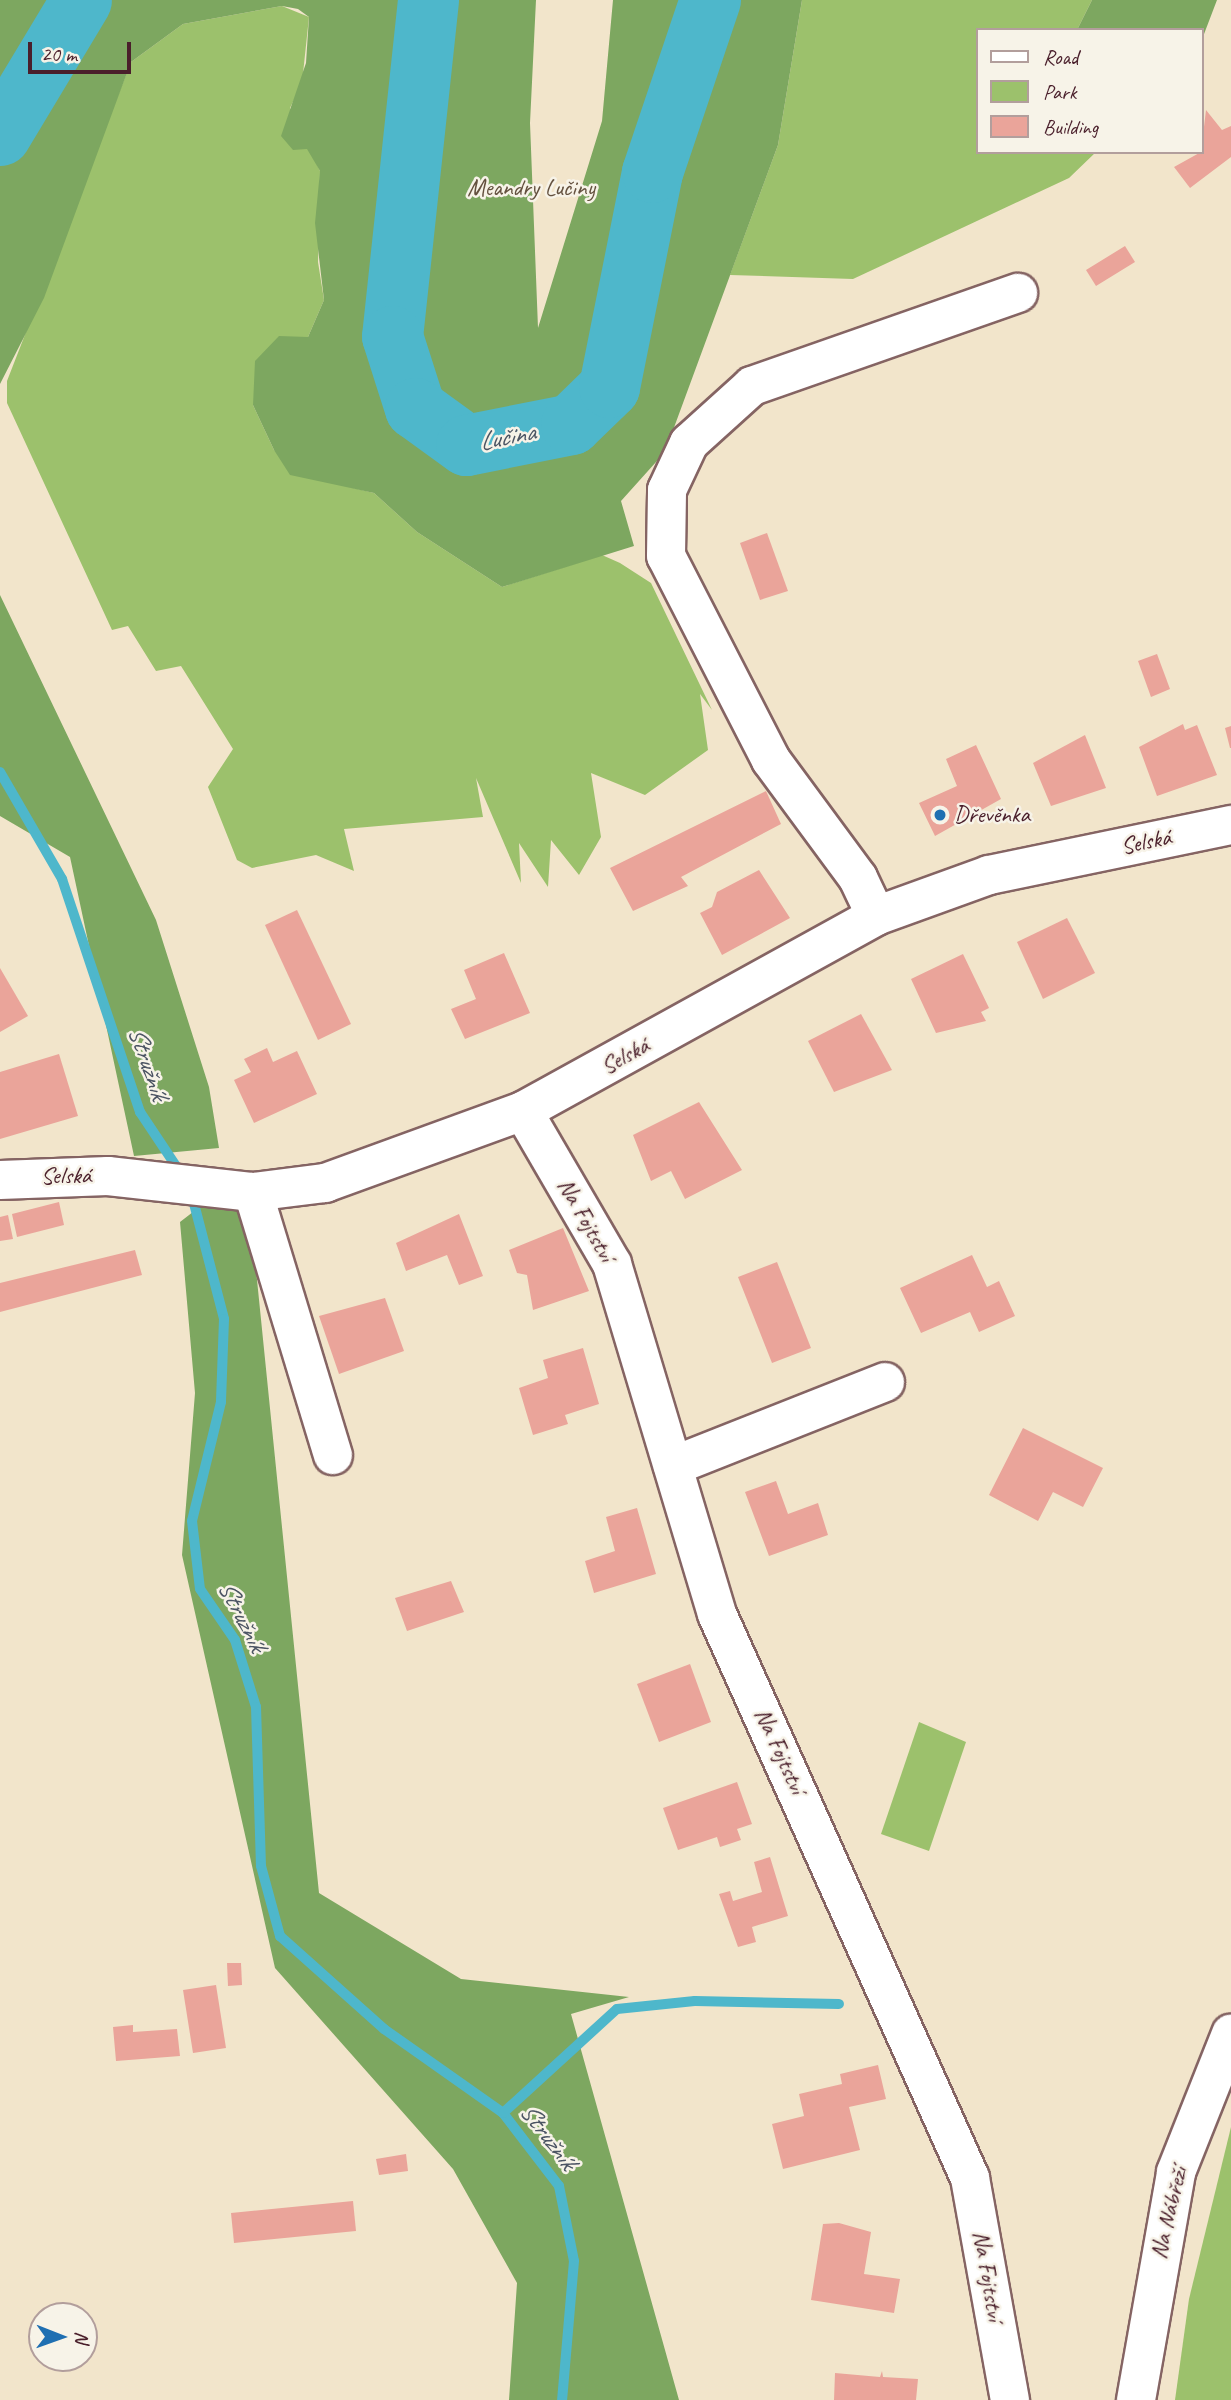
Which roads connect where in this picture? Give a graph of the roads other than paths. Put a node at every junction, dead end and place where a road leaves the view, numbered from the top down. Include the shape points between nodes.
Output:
1 (1018, 293) dead end
2 (1231, 825) edge
3 (876, 916) junction
4 (523, 1111) junction
5 (0, 1180) edge
6 (239, 1189) junction
7 (885, 1382) dead end
8 (333, 1455) dead end
9 (673, 1466) junction
10 (1231, 2034) edge
11 (1010, 2400) edge
12 (1136, 2400) edge

1 - 3 street via 752,386 689,443 667,490 666,556 771,760 858,878
2 - 3 street, Selská via 989,875
3 - 4 street, Selská
4 - 6 street, Selská via 325,1184
4 - 9 street, Na Fojtství via 612,1264
5 - 6 street, Selská via 41,1174
6 - 8 street
7 - 9 street
9 - 11 street, Na Fojtství via 717,1614 970,2178
10 - 12 street, Na Nábřeží via 1176,2172 1144,2328

